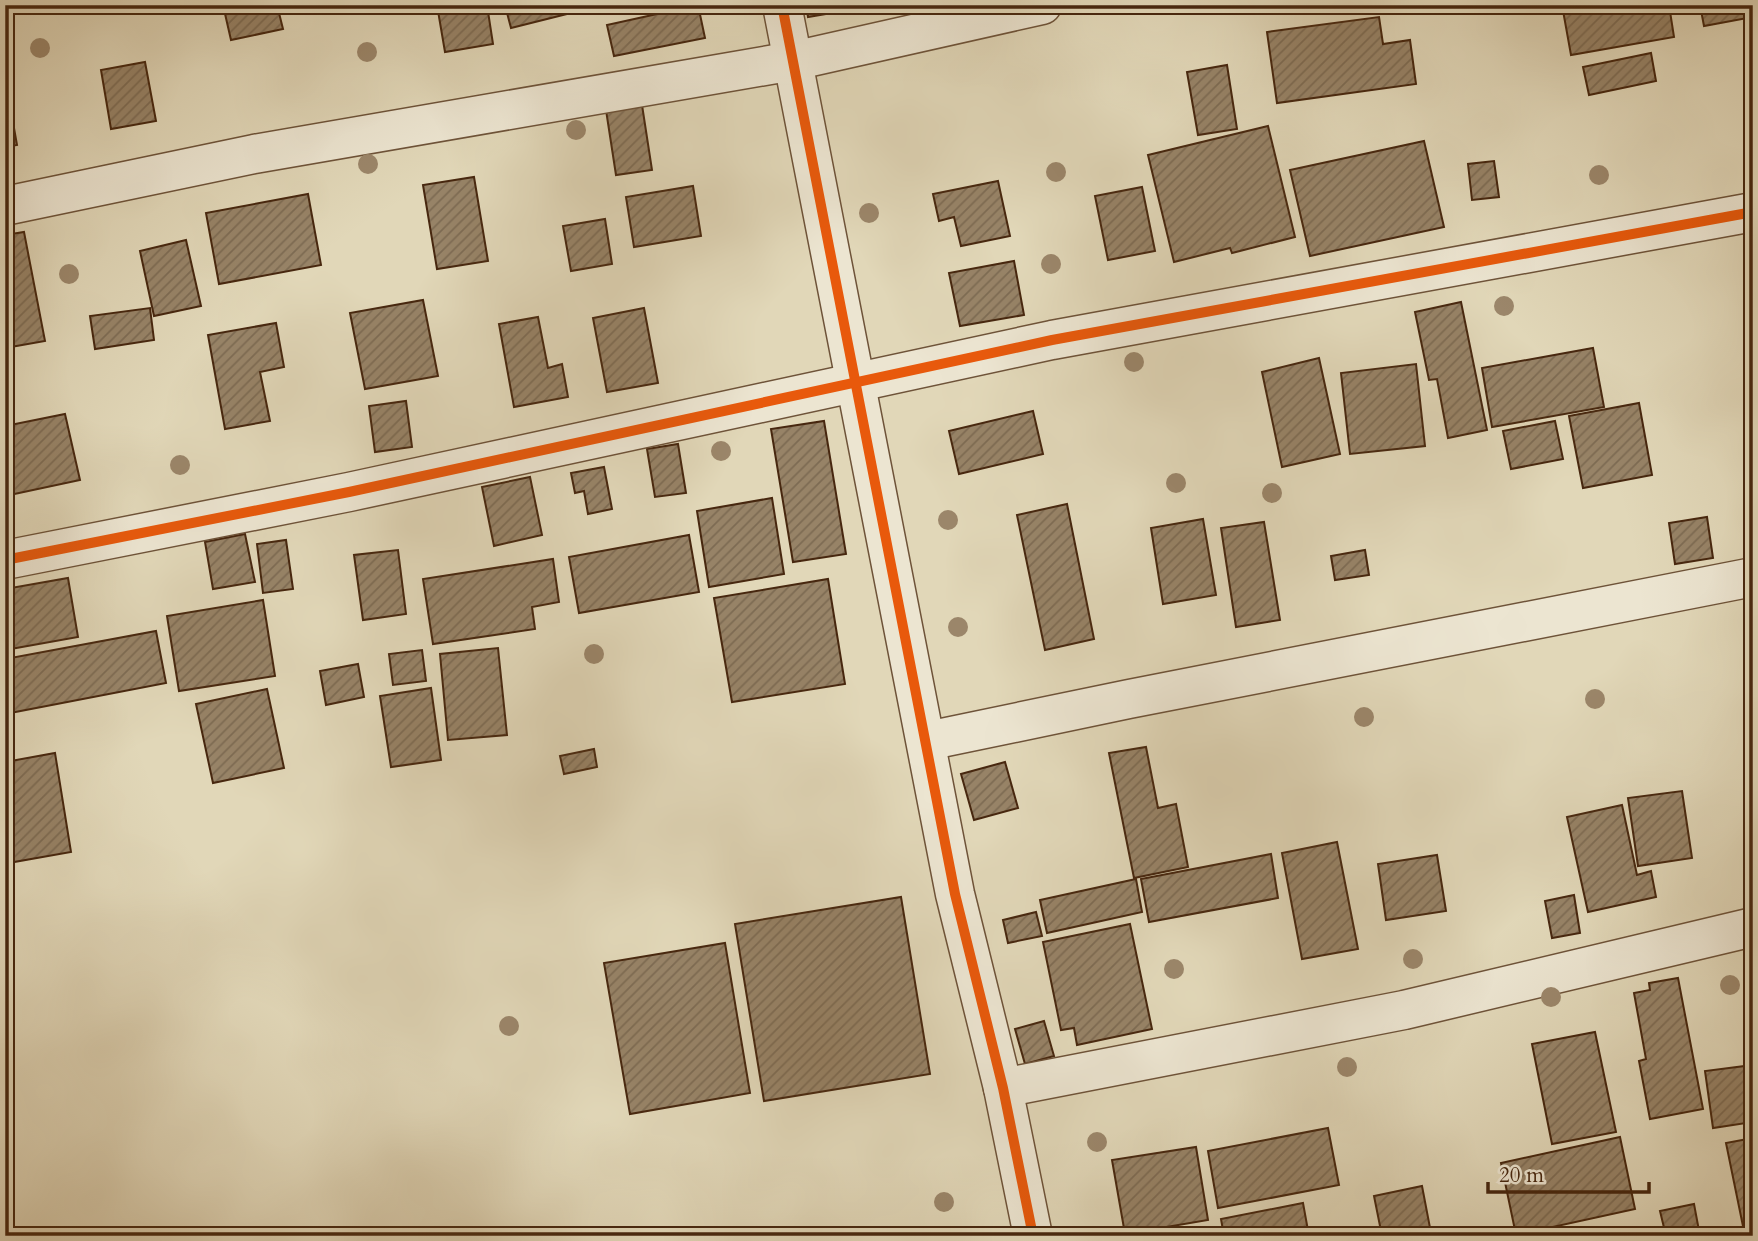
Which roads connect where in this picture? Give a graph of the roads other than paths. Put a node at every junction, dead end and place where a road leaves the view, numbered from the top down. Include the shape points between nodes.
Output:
1 (782, 5) edge
2 (1042, 5) edge
3 (793, 61) junction
4 (5, 206) edge
5 (1753, 212) edge
6 (856, 384) junction
7 (5, 559) edge
8 (1753, 577) edge
9 (927, 741) junction
10 (1753, 927) edge
11 (1003, 1088) junction
12 (1034, 1236) edge

1 - 3 street
2 - 3 street
3 - 4 street via 254,154
3 - 6 street
5 - 6 street via 1052,340
6 - 7 street via 349,492
6 - 9 street
8 - 9 street
9 - 11 street via 955,894
10 - 11 street via 1404,1010
11 - 12 street

